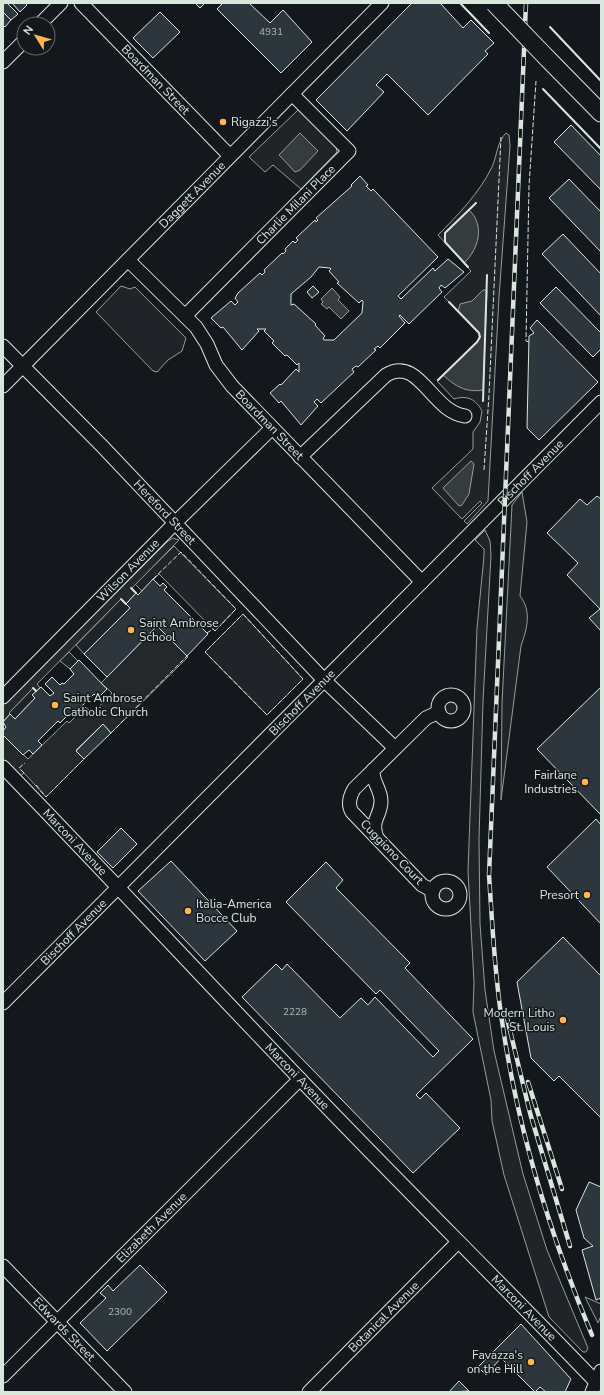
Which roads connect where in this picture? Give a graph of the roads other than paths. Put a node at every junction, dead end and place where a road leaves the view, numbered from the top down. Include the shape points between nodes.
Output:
1 (61, 3) edge
2 (82, 3) edge
3 (382, 3) edge
4 (494, 3) edge
5 (48, 16) edge
6 (16, 49) edge
7 (3, 62) edge
8 (292, 94) junction
9 (601, 113) edge
10 (230, 156) junction
11 (128, 260) junction
12 (185, 316) junction
13 (3, 346) edge
14 (22, 367) junction
15 (3, 386) edge
16 (601, 402) edge
17 (465, 416) dead end
18 (272, 428) junction
19 (300, 457) junction
20 (175, 523) junction
21 (422, 582) junction
22 (324, 680) junction
23 (3, 697) edge
24 (439, 712) dead end
25 (395, 748) junction
26 (3, 767) edge
27 (373, 770) junction
28 (377, 838) junction
29 (118, 887) junction
30 (433, 891) dead end
31 (3, 1003) edge
32 (300, 1079) junction
33 (458, 1242) junction
34 (3, 1266) edge
35 (58, 1322) junction
36 (3, 1376) edge
37 (596, 1382) edge
38 (125, 1392) edge
39 (309, 1392) edge

1 - 5 street
2 - 10 street, Boardman Street
3 - 8 street, Daggett Avenue
4 - 9 main road, bridge
6 - 7 street
8 - 10 street, Daggett Avenue
8 - 12 street, Charlie Milani Place via 349,151
10 - 11 street, Daggett Avenue
11 - 12 street, Boardman Street
11 - 14 street, Daggett Avenue
12 - 18 street, Boardman Street via 202,335 222,375
13 - 14 street, Hereford Street
14 - 15 street, Daggett Avenue
14 - 20 street, Hereford Street
16 - 21 street, Bischoff Avenue
17 - 19 street via 446,408 407,371 398,370 386,375
18 - 19 street, Boardman Street
18 - 20 street, Wilson Avenue
19 - 21 street, Boardman Street
20 - 22 street, Hereford Street
20 - 23 street, Wilson Avenue
21 - 22 street, Bischoff Avenue
22 - 25 street, Hereford Street
22 - 29 street, Bischoff Avenue
24 - 25 street via 426,718
25 - 27 street
26 - 29 street, Marconi Avenue
27 - 28 street via 374,782 381,801 374,823
27 - 28 street, Cuggiono Court via 351,793 349,807
28 - 30 street, Cuggiono Court via 422,885
29 - 31 street, Bischoff Avenue
29 - 32 street, Marconi Avenue
32 - 33 street, Marconi Avenue
32 - 35 street, Elizabeth Avenue
33 - 37 street, Marconi Avenue via 526,1308
33 - 39 street, Botanical Avenue
34 - 35 street, Edwards Street
35 - 36 street, Elizabeth Avenue
35 - 38 street, Edwards Street

